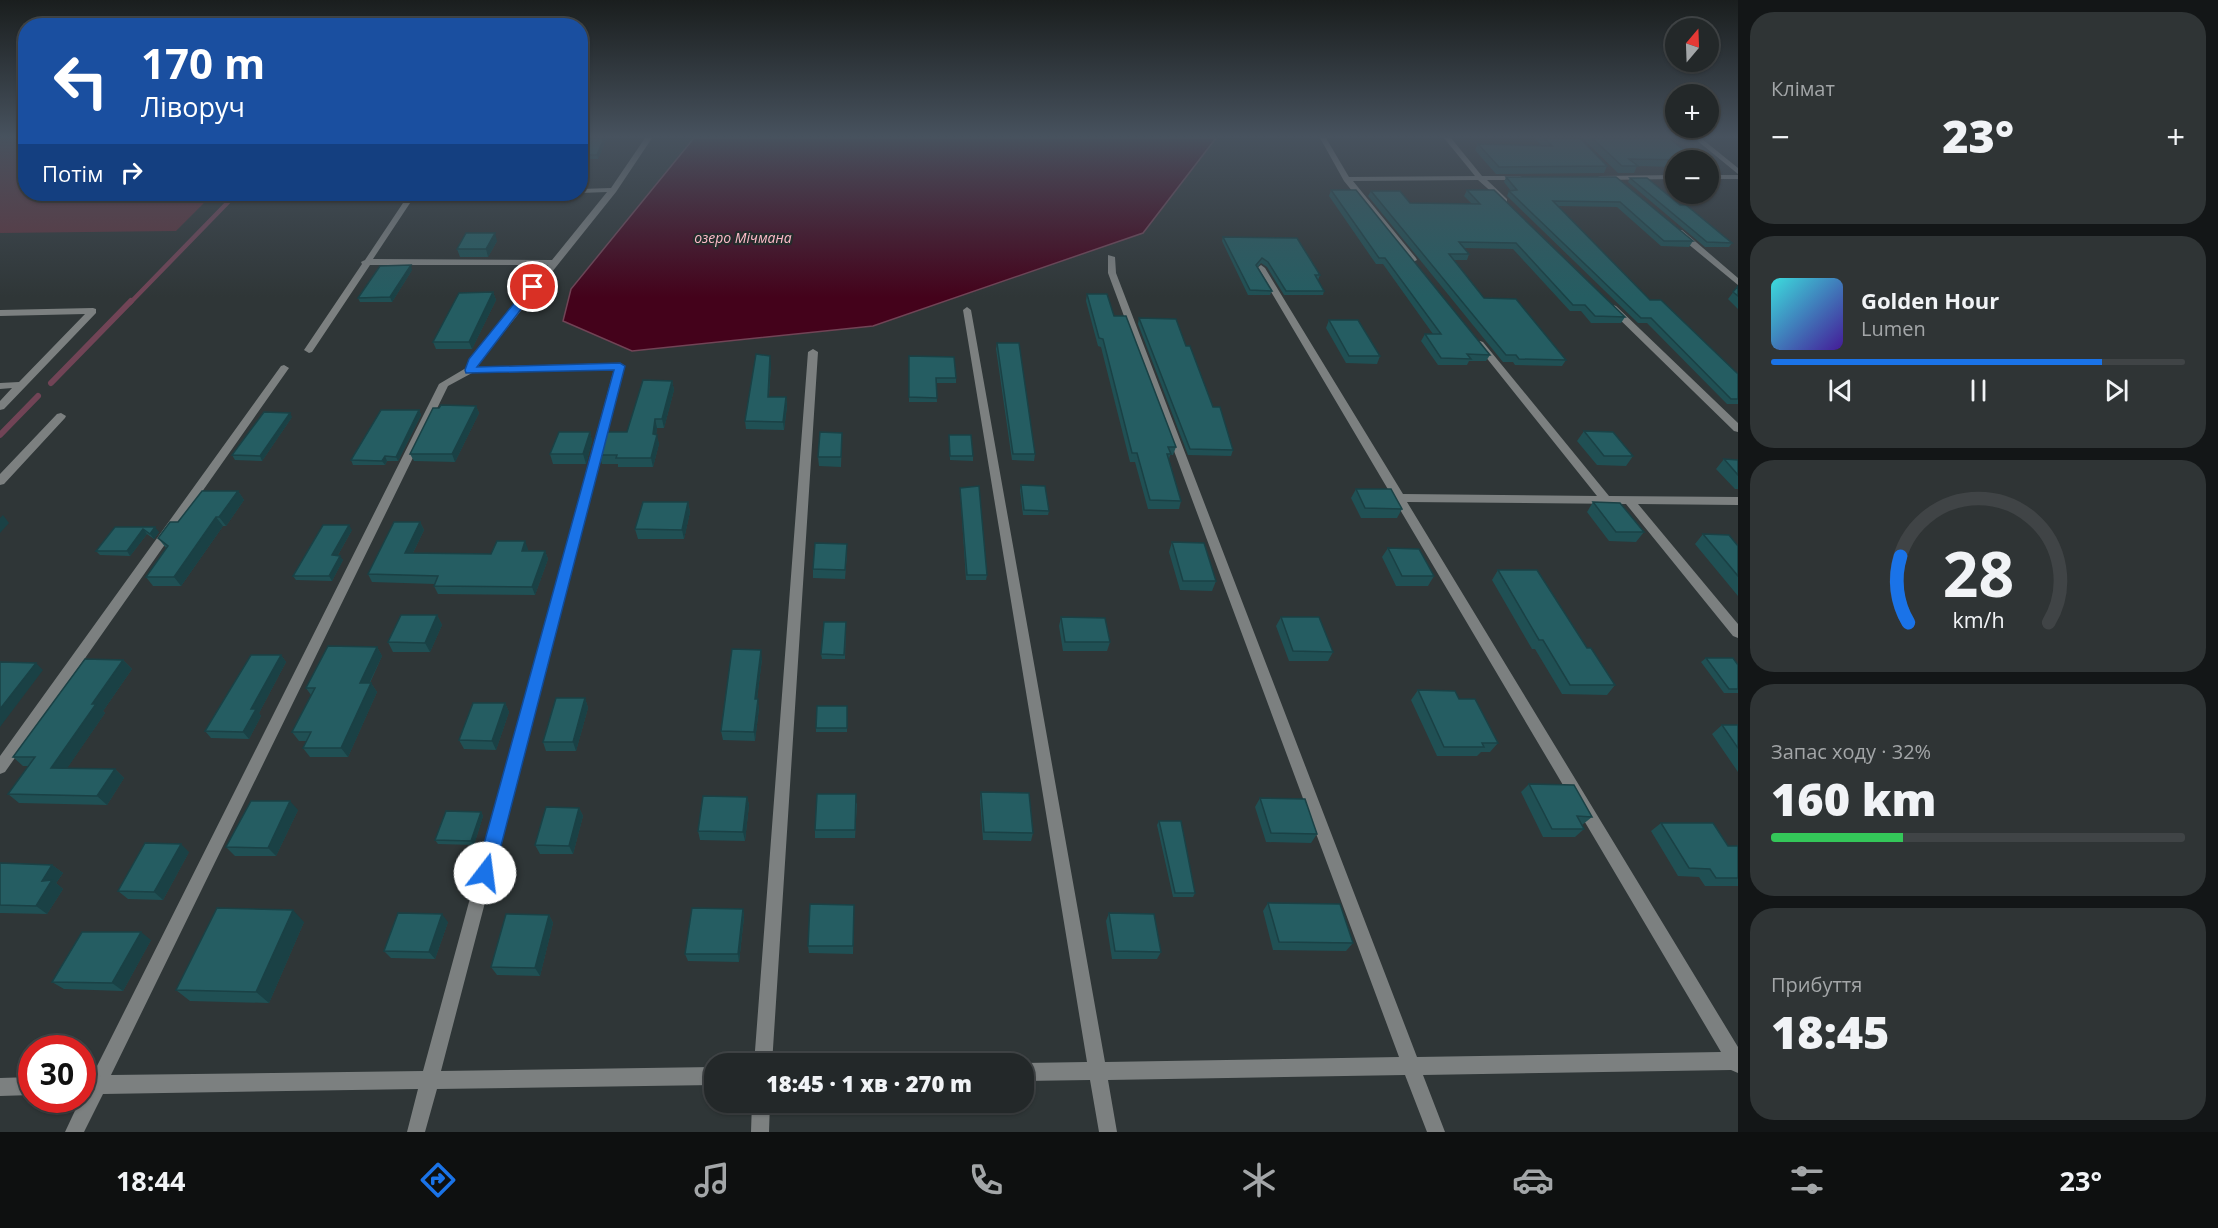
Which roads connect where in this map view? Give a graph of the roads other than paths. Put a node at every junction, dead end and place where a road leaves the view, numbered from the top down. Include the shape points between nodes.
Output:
1 (612, 191) edge
2 (1357, 191) edge
3 (1493, 191) edge
4 (407, 201) edge
5 (1515, 212) edge
6 (1668, 222) edge
7 (1111, 257) dead end
8 (365, 262) junction
9 (552, 262) junction
10 (1261, 268) edge
11 (1421, 270) edge
12 (1738, 282) edge
13 (1609, 304) edge
14 (967, 310) dead end
15 (0, 313) edge
16 (1472, 334) edge
17 (309, 350) dead end
18 (813, 352) dead end
19 (284, 368) dead end
20 (470, 370) junction
21 (22, 385) junction
22 (0, 386) edge
23 (0, 406) edge
24 (61, 416) dead end
25 (1738, 429) edge
26 (0, 481) edge
27 (1399, 498) junction
28 (1605, 500) junction
29 (1629, 500) junction
30 (1738, 501) edge
31 (1738, 633) edge
32 (0, 768) edge
33 (764, 1053) edge
34 (1737, 1063) edge
35 (1411, 1066) junction
36 (1099, 1070) junction
37 (1034, 1072) edge
38 (96, 1073) edge
39 (704, 1076) edge
40 (430, 1081) junction
41 (96, 1085) edge
42 (18, 1086) edge
43 (0, 1087) edge
44 (80, 1113) edge
45 (761, 1113) edge
46 (74, 1132) edge
47 (416, 1132) edge
48 (760, 1132) edge
49 (1108, 1132) edge
50 (1436, 1132) edge

1 - 9 street
2 - 11 street
3 - 5 street
4 - 8 street
6 - 12 street
7 - 35 street via 1112,273
8 - 9 street
8 - 17 street
9 - 20 street
10 - 27 street
13 - 25 street
14 - 36 street
15 - 21 street via 93,311
16 - 28 street
18 - 33 street
19 - 32 street
20 - 38 street via 444,384
20 - 40 street via 620,366
21 - 22 street
21 - 23 street
24 - 26 street
27 - 28 street
27 - 34 street
28 - 29 street
29 - 30 street
29 - 31 street
34 - 35 street
35 - 36 street
35 - 50 street
36 - 37 street
36 - 49 street
39 - 40 street
40 - 41 street
40 - 47 street
42 - 43 street
44 - 46 street
45 - 48 street

